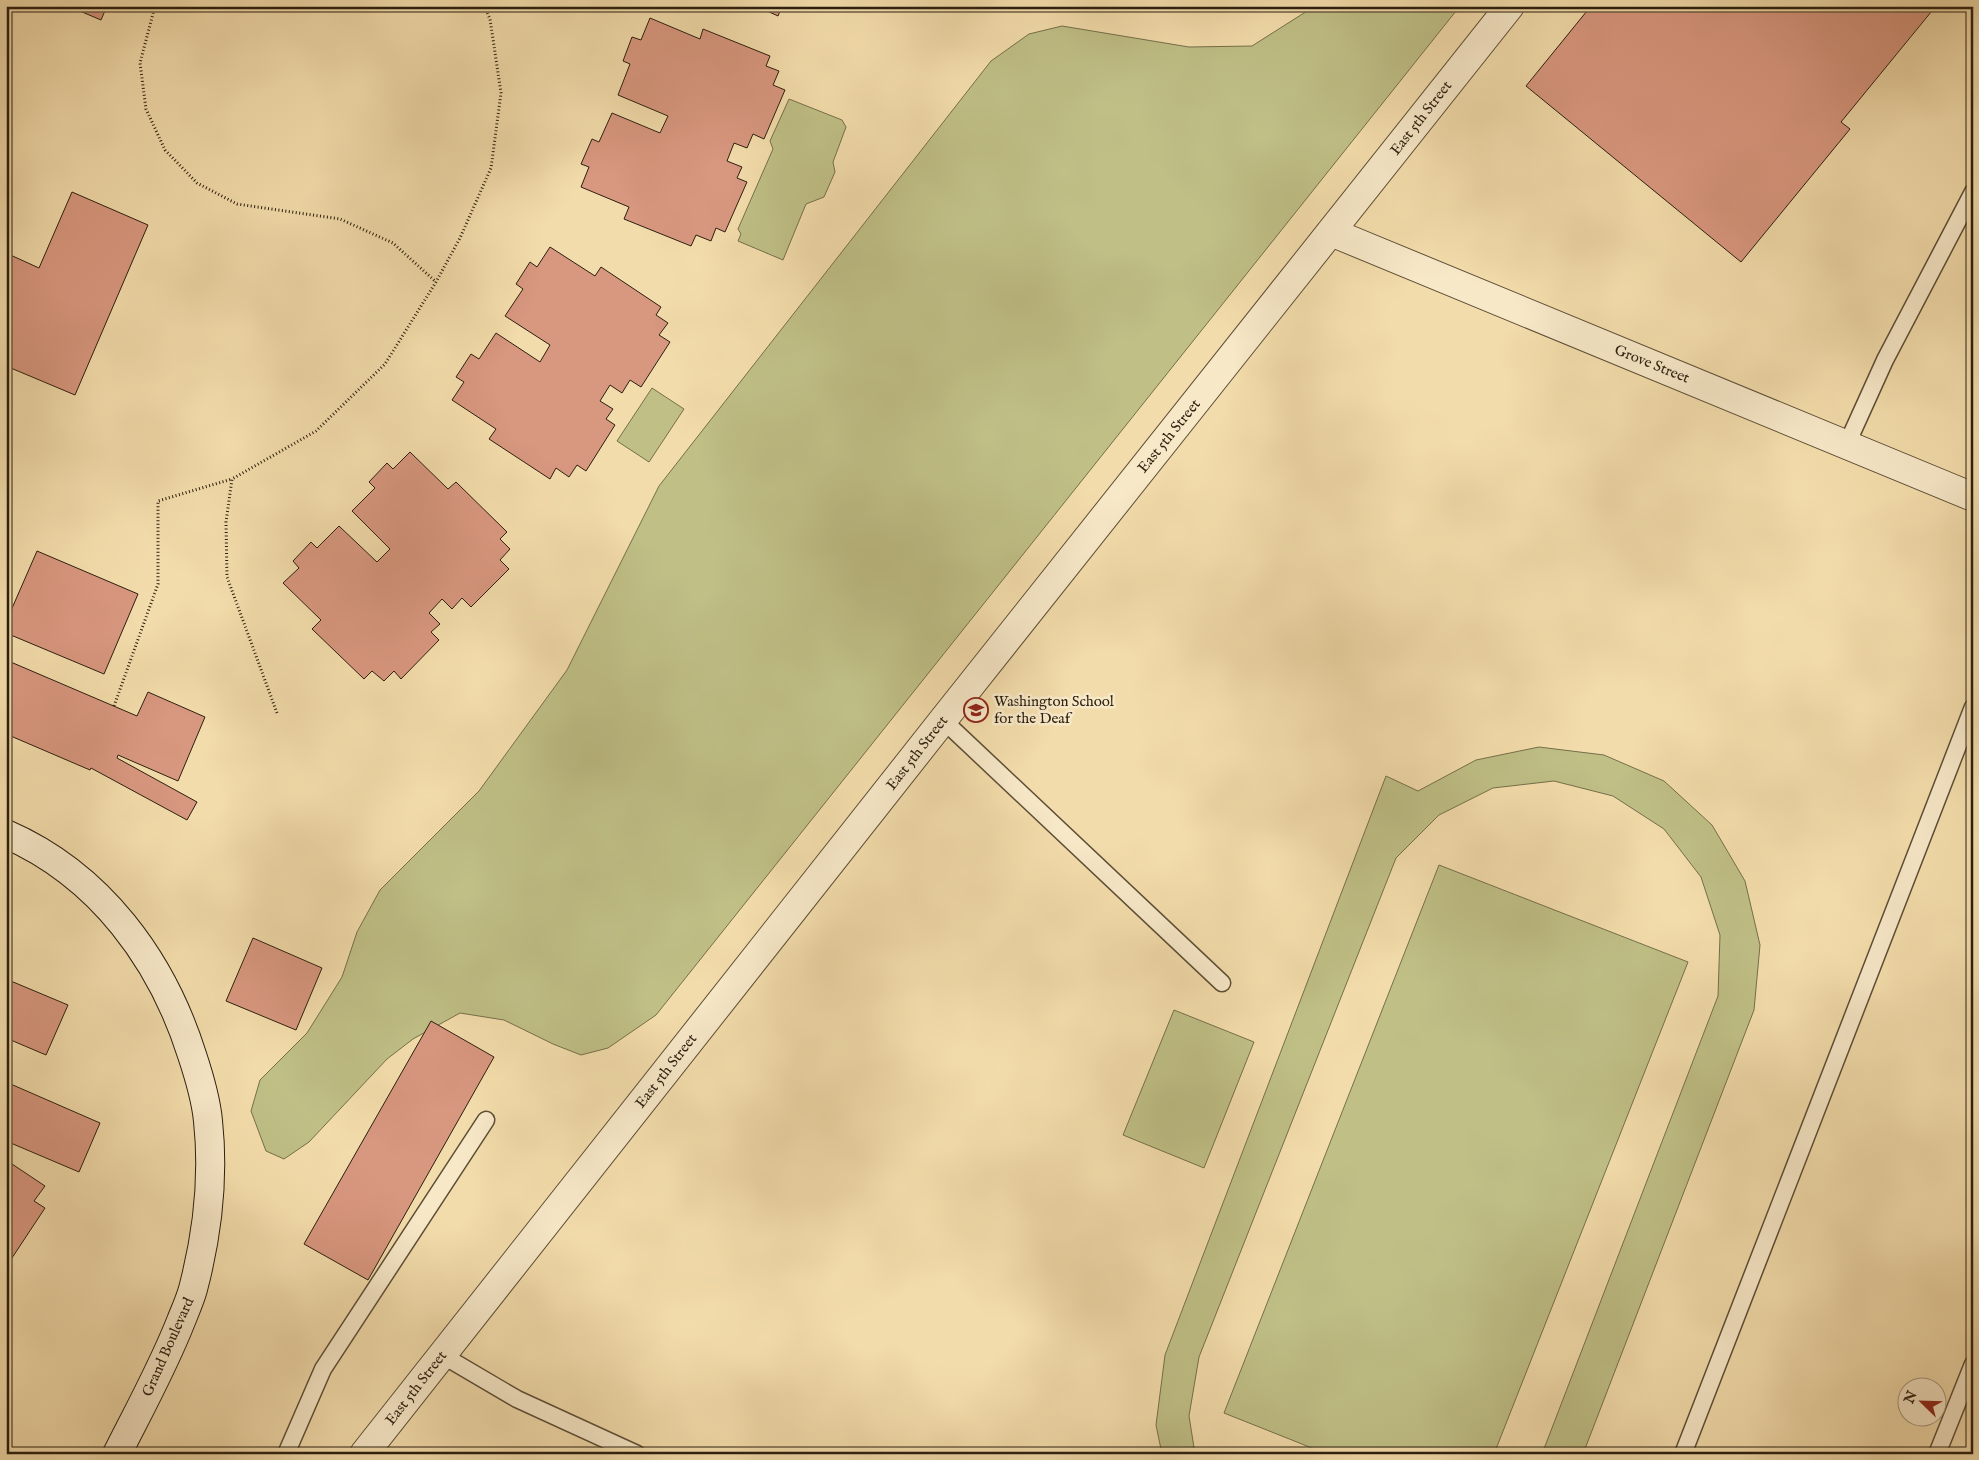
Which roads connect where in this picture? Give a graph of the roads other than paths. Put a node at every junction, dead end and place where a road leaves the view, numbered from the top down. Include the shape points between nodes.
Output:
1 (1510, 6) edge
2 (1973, 192) edge
3 (1331, 232) junction
4 (1847, 444) junction
5 (1973, 496) edge
6 (1973, 707) edge
7 (943, 720) junction
8 (6, 834) edge
9 (1222, 983) dead end
10 (486, 1120) dead end
11 (442, 1355) junction
12 (1973, 1364) edge
13 (117, 1454) edge
14 (286, 1454) edge
15 (364, 1454) edge
16 (637, 1454) edge
17 (1683, 1454) edge
18 (1937, 1454) edge

1 - 3 street, East 5th Street
2 - 4 lane via 1885,360
3 - 4 street, Grove Street
3 - 7 street, East 5th Street
4 - 5 street, Grove Street
6 - 17 lane
7 - 9 lane
7 - 11 street, East 5th Street
8 - 13 street, Grand Boulevard via 58,863 93,891 129,930 171,999 199,1077 208,1120 208,1197 193,1291 172,1345
10 - 14 lane via 323,1369
11 - 15 street, East 5th Street
11 - 16 lane via 516,1399
12 - 18 lane

